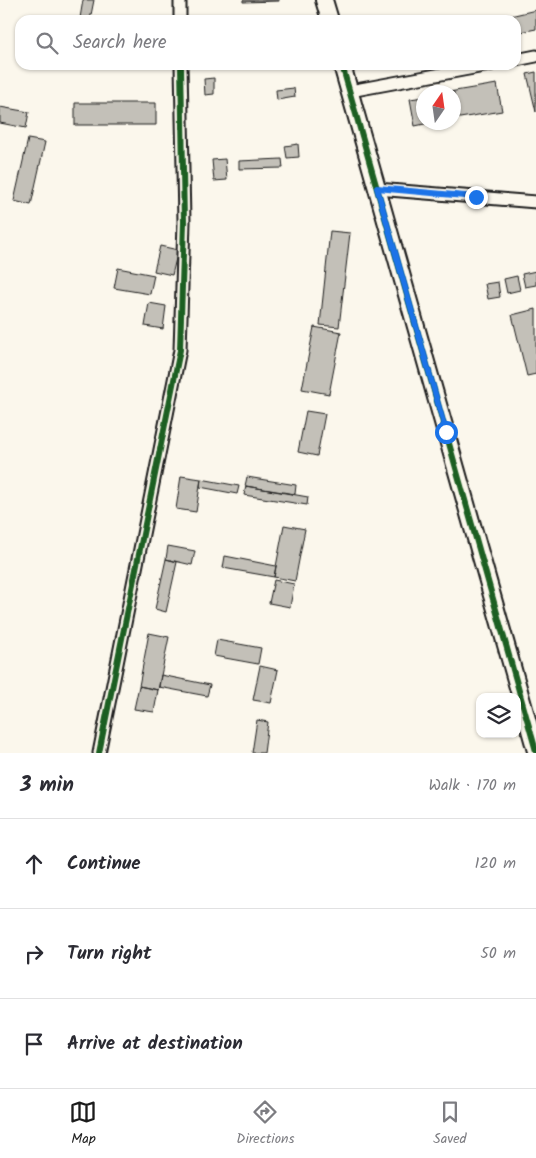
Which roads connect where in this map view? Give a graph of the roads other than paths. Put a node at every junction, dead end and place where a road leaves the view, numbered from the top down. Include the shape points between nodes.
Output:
1 (180, 0) edge
2 (324, 0) edge
3 (180, 15) edge
4 (328, 15) edge
5 (536, 56) edge
6 (521, 59) edge
7 (181, 70) edge
8 (344, 70) edge
9 (463, 70) edge
10 (350, 91) junction
11 (377, 188) junction
12 (536, 202) edge
13 (536, 751) edge
14 (99, 753) edge

1 - 3 street
2 - 4 street
5 - 6 street
7 - 14 street via 184,222 180,350
8 - 10 street
9 - 10 street
10 - 11 street
11 - 12 street
11 - 13 street

